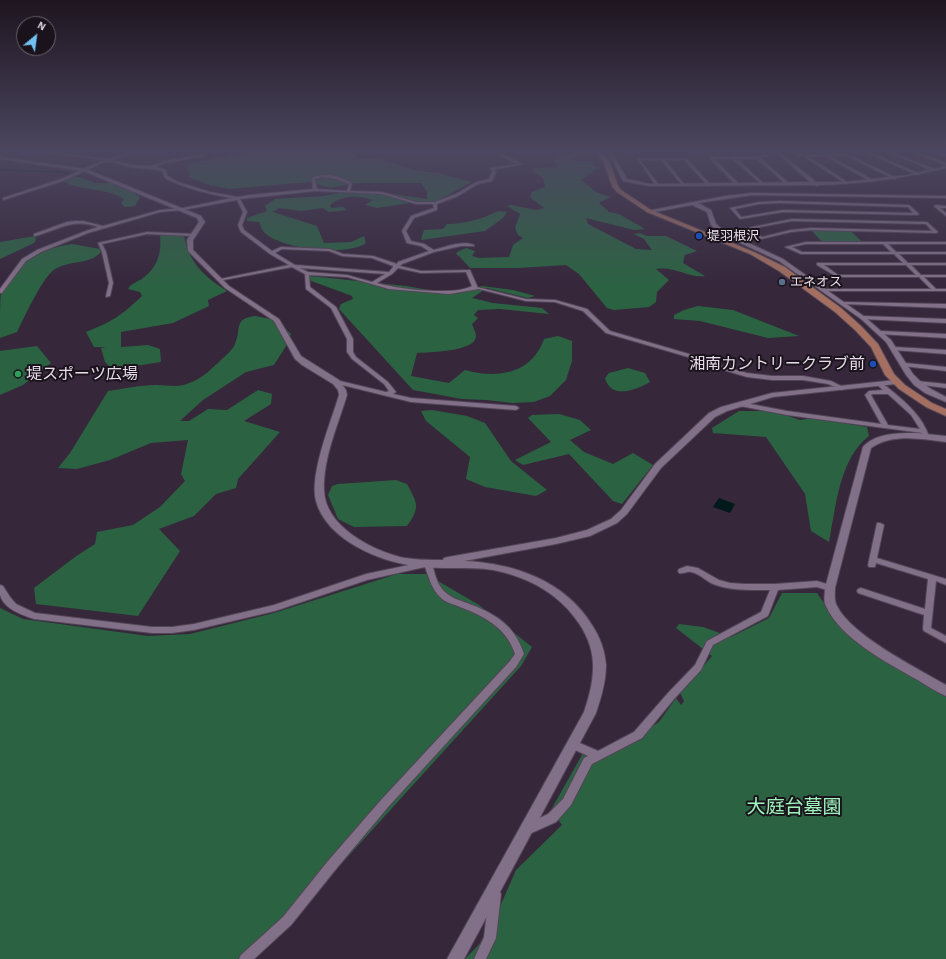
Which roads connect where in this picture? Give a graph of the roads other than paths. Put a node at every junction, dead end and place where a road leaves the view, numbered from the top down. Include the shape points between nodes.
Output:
1 (11, 197) edge
2 (152, 197) edge
3 (231, 197) edge
4 (250, 197) edge
5 (398, 197) edge
6 (452, 197) edge
7 (628, 197) edge
8 (722, 197) edge
9 (822, 197) edge
10 (238, 198) junction
11 (4, 199) dead end
12 (435, 203) junction
13 (693, 203) junction
14 (828, 204) junction
15 (946, 207) edge
16 (183, 209) junction
17 (649, 211) junction
18 (834, 212) junction
19 (946, 215) edge
20 (69, 217) dead end
21 (77, 221) junction
22 (841, 221) junction
23 (104, 228) junction
24 (849, 230) junction
25 (34, 235) dead end
26 (194, 235) junction
27 (884, 243) junction
28 (946, 243) edge
29 (472, 245) dead end
30 (433, 251) junction
31 (272, 253) junction
32 (895, 253) junction
33 (946, 253) edge
34 (908, 264) junction
35 (946, 264) edge
36 (396, 265) junction
37 (293, 266) junction
38 (307, 273) junction
39 (390, 273) junction
40 (920, 276) junction
41 (946, 276) edge
42 (220, 280) junction
43 (373, 283) junction
44 (468, 290) junction
45 (824, 290) junction
46 (935, 290) junction
47 (946, 290) edge
48 (0, 292) edge
49 (108, 296) dead end
50 (844, 303) junction
51 (946, 306) edge
52 (863, 318) junction
53 (946, 321) edge
54 (881, 333) junction
55 (946, 336) edge
56 (896, 349) junction
57 (946, 352) edge
58 (904, 365) junction
59 (946, 369) edge
60 (336, 382) junction
61 (896, 382) junction
62 (917, 383) junction
63 (880, 384) junction
64 (946, 386) edge
65 (842, 388) junction
66 (889, 392) junction
67 (389, 393) junction
68 (946, 400) edge
69 (740, 404) junction
70 (516, 408) dead end
71 (946, 412) edge
72 (886, 426) junction
73 (926, 435) junction
74 (946, 439) edge
75 (880, 525) dead end
76 (428, 564) junction
77 (682, 571) dead end
78 (932, 576) junction
79 (946, 582) edge
80 (775, 587) junction
81 (0, 588) edge
82 (830, 588) junction
83 (860, 591) dead end
84 (928, 613) junction
85 (946, 640) edge
86 (946, 691) edge
87 (574, 744) junction
88 (598, 756) junction
89 (524, 832) junction
90 (497, 884) junction
91 (245, 959) edge
92 (455, 959) edge
93 (480, 959) edge

1 - 11 street
2 - 16 street
3 - 10 street
4 - 10 street
5 - 12 street via 412,202
6 - 12 street
7 - 17 main road
8 - 13 street
9 - 14 street
10 - 16 street
10 - 31 street via 245,212 240,228
12 - 30 street via 436,209 412,217 404,231 409,242
13 - 17 street
13 - 45 street via 709,211 714,225 723,233 781,260
14 - 18 street
14 - 18 street via 909,206 917,214
14 - 18 street via 769,203 732,208 740,218 783,211
15 - 19 street via 936,206
16 - 23 street via 160,211
16 - 26 street via 201,219
17 - 61 main road via 752,253 782,269 858,328 880,353
18 - 22 street
20 - 21 street
21 - 23 street via 89,222
21 - 25 street
22 - 24 street
22 - 24 street via 927,223 936,232
22 - 24 street via 792,220 745,229 761,238 801,230
23 - 48 street via 87,232 28,256
26 - 42 street via 189,244 190,250
26 - 49 street via 146,233 100,243 111,283
27 - 28 street
27 - 32 street
27 - 32 street via 806,243 787,247 801,253
29 - 30 street
30 - 36 street
31 - 36 street via 282,248 330,250 342,255 373,257
31 - 37 street
32 - 33 street
32 - 34 street
34 - 35 street
34 - 40 street
34 - 40 street via 819,264 837,276
36 - 39 street
36 - 44 street via 421,272 468,270 475,286
37 - 38 street
37 - 39 street
37 - 42 street
38 - 43 street via 347,276
38 - 67 street via 308,288 333,308 350,339 350,352 354,358 386,383 393,392
39 - 43 street
40 - 41 street
40 - 46 street
42 - 60 street via 277,320 298,357
43 - 44 street via 389,288 445,292
44 - 65 street via 479,288 526,300 555,301 580,308 594,317 608,332 747,375 803,378 829,382
45 - 46 street
45 - 50 street
46 - 47 street
50 - 51 street
50 - 52 street
52 - 53 street
52 - 54 street
54 - 55 street
54 - 56 street
56 - 57 street
56 - 58 street
58 - 59 street
58 - 62 street
60 - 67 street
60 - 76 street via 343,395 320,481 320,494 331,520 356,542 403,561
61 - 63 street
61 - 71 main road via 915,396
62 - 64 street
62 - 68 street
63 - 65 street
63 - 66 street
65 - 69 street via 772,395
66 - 72 street via 871,392 868,395
66 - 73 street via 915,415
67 - 70 street via 425,402
69 - 72 street
69 - 76 street via 712,415 658,466 624,512 603,527 556,541
72 - 73 street
73 - 74 street
73 - 82 street via 891,437 877,441 867,448
75 - 78 street via 873,562
76 - 81 street via 366,577 275,608 172,630 152,630 34,616 18,611 9,604
76 - 87 street via 479,565 522,575 542,583 579,614 590,630 600,664 599,688
76 - 91 street via 439,592 448,600 469,606 498,622 518,645 520,654 385,803 287,921
77 - 80 street via 694,569 726,585
78 - 79 street
78 - 84 street
80 - 82 street via 817,584
80 - 88 street via 765,614 710,642 698,667 638,735
82 - 86 street via 831,606 844,625 867,643
83 - 84 street
84 - 85 street via 926,629
87 - 88 street
87 - 89 street
88 - 89 street via 588,761 567,802 552,818
89 - 90 street
90 - 92 street
90 - 93 street via 490,938

